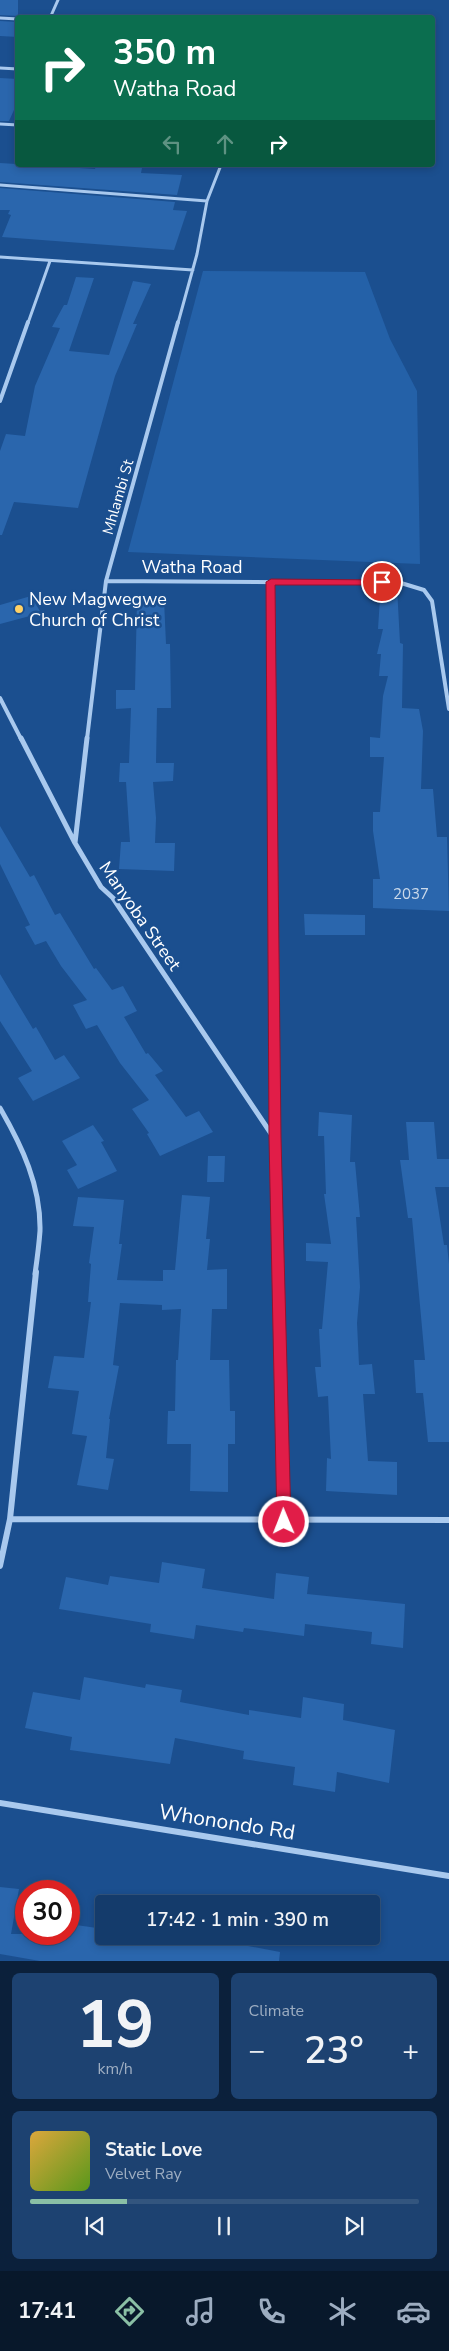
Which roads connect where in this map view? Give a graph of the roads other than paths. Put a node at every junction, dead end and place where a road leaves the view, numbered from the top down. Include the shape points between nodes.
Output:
1 (58, 0) edge
2 (51, 15) edge
3 (0, 18) edge
4 (15, 19) edge
5 (0, 68) edge
6 (15, 69) edge
7 (0, 124) edge
8 (15, 125) edge
9 (220, 167) edge
10 (0, 185) edge
11 (207, 201) junction
12 (0, 257) edge
13 (50, 261) junction
14 (193, 270) junction
15 (0, 400) edge
16 (106, 581) junction
17 (271, 582) junction
18 (0, 698) edge
19 (449, 709) edge
20 (75, 843) junction
21 (0, 1108) edge
22 (275, 1138) junction
23 (10, 1519) junction
24 (449, 1520) edge
25 (284, 1522) junction
26 (0, 1566) edge
27 (0, 1803) edge
28 (449, 1876) edge

1 - 2 street
3 - 4 street
5 - 6 street
7 - 8 street
9 - 11 street, Mhlambi St
10 - 11 street
11 - 14 street, Mhlambi St
12 - 13 street
13 - 14 street
13 - 15 street
14 - 16 street, Mhlambi St
16 - 17 street, Watha Road
16 - 20 street, Mhlambi St
17 - 19 street, Watha Road via 401,583 424,590 432,600
17 - 22 street
18 - 20 street, Manyoba Street
20 - 22 street, Manyoba Street via 101,887 113,898
21 - 23 street via 22,1146 36,1190 40,1230
22 - 25 street
23 - 25 street
23 - 26 street
24 - 25 street
27 - 28 street, Whonondo Rd

